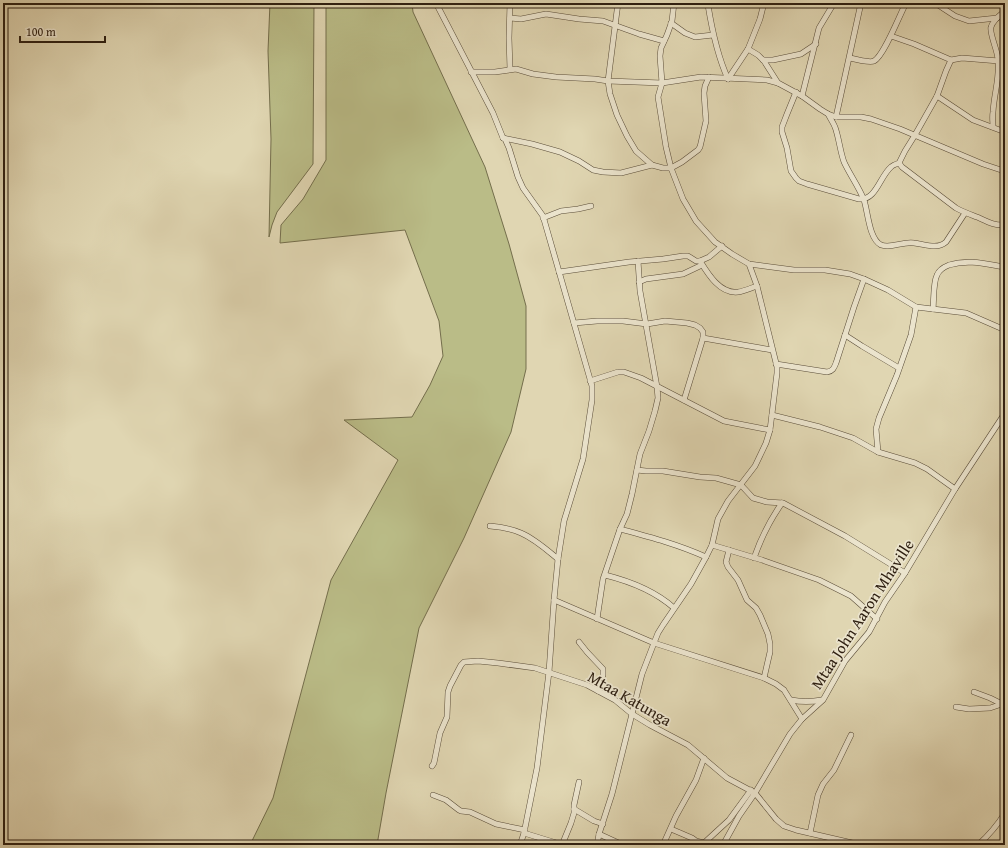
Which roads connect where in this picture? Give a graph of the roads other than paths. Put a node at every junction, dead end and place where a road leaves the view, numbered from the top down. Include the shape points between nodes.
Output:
1 (436, 3) edge
2 (510, 3) edge
3 (618, 3) edge
4 (674, 3) edge
5 (707, 3) edge
6 (764, 3) edge
7 (834, 3) edge
8 (861, 3) edge
9 (906, 3) edge
10 (935, 3) edge
11 (1005, 11) edge
12 (510, 18) junction
13 (997, 18) junction
14 (671, 23) junction
15 (615, 25) junction
16 (680, 29) junction
17 (668, 33) junction
18 (713, 35) junction
19 (891, 36) junction
20 (664, 41) junction
21 (816, 44) junction
22 (748, 49) junction
23 (850, 58) junction
24 (1005, 58) edge
25 (763, 60) junction
26 (951, 60) junction
27 (999, 61) junction
28 (510, 69) junction
29 (471, 72) junction
30 (709, 77) junction
31 (728, 78) junction
32 (608, 81) junction
33 (662, 83) junction
34 (778, 83) junction
35 (796, 92) junction
36 (802, 96) junction
37 (937, 96) junction
38 (828, 114) junction
39 (836, 117) junction
40 (992, 127) junction
41 (1005, 132) edge
42 (915, 136) junction
43 (503, 138) junction
44 (899, 163) junction
45 (652, 166) junction
46 (671, 168) junction
47 (1005, 170) edge
48 (864, 200) junction
49 (591, 206) dead end
50 (965, 213) junction
51 (543, 218) junction
52 (1005, 225) edge
53 (722, 246) junction
54 (638, 261) junction
55 (701, 263) junction
56 (749, 264) junction
57 (1005, 267) edge
58 (559, 272) junction
59 (864, 279) junction
60 (639, 282) junction
61 (757, 286) junction
62 (916, 307) junction
63 (933, 309) junction
64 (574, 323) junction
65 (646, 324) junction
66 (1005, 330) edge
67 (845, 335) junction
68 (703, 338) junction
69 (772, 350) junction
70 (776, 364) junction
71 (899, 368) junction
72 (590, 381) junction
73 (657, 387) junction
74 (684, 400) junction
75 (1005, 413) edge
76 (772, 415) junction
77 (770, 430) junction
78 (878, 452) junction
79 (637, 470) junction
80 (741, 485) junction
81 (955, 489) junction
82 (782, 503) junction
83 (490, 526) dead end
84 (620, 529) junction
85 (712, 545) junction
86 (729, 550) junction
87 (706, 557) junction
88 (754, 558) junction
89 (558, 559) junction
90 (905, 572) junction
91 (604, 575) junction
92 (554, 600) junction
93 (674, 608) junction
94 (597, 619) junction
95 (877, 619) junction
96 (580, 642) dead end
97 (654, 643) junction
98 (549, 672) junction
99 (764, 678) junction
100 (598, 691) junction
101 (974, 692) dead end
102 (791, 700) junction
103 (823, 700) junction
104 (1003, 706) edge
105 (956, 707) dead end
106 (632, 714) junction
107 (802, 719) junction
108 (851, 735) dead end
109 (704, 758) junction
110 (432, 766) dead end
111 (579, 782) dead end
112 (753, 792) junction
113 (433, 796) dead end
114 (574, 809) junction
115 (1005, 813) edge
116 (603, 824) junction
117 (671, 828) junction
118 (524, 831) junction
119 (810, 833) junction
120 (599, 834) junction
121 (560, 844) edge
122 (520, 845) edge
123 (597, 845) edge
124 (623, 845) edge
125 (663, 845) edge
126 (723, 845) edge
127 (861, 845) edge
128 (978, 845) edge

1 - 29 street
2 - 12 street
3 - 15 street
4 - 14 street
5 - 18 street
6 - 22 street
7 - 21 street via 819,28
8 - 23 street
9 - 19 street
10 - 13 street via 955,16 970,21
11 - 13 street
12 - 15 street via 521,19 546,14 603,21
12 - 28 street
13 - 27 street via 990,32
14 - 16 street
14 - 17 street
15 - 20 street
15 - 32 street
16 - 17 street
16 - 18 street via 694,37
17 - 20 street
18 - 31 street
19 - 23 street via 874,61
19 - 26 street
20 - 33 street via 660,56
21 - 25 street via 801,54
21 - 36 street
22 - 25 street
22 - 31 street
23 - 39 street
24 - 27 street
25 - 34 street
26 - 27 street via 962,58
26 - 37 street
27 - 40 street
28 - 29 street
28 - 32 street via 556,77
29 - 43 street
30 - 31 street
30 - 33 street
30 - 46 street via 704,93 706,121 700,147
31 - 34 street
32 - 33 street
32 - 45 street via 610,94 626,136 636,152
33 - 46 street via 658,98
34 - 35 street
35 - 36 street
35 - 48 street via 782,127 793,174 806,184
36 - 38 street
37 - 40 street via 973,120
37 - 42 street
38 - 39 street
38 - 48 street via 835,126 844,162
39 - 42 street via 861,116
40 - 41 street
42 - 44 street
42 - 47 street via 983,164
43 - 45 street via 560,152 593,170 603,172 621,173
43 - 51 street via 523,188
44 - 48 street via 890,167 873,193
44 - 50 street
45 - 46 street
46 - 53 street via 683,199 696,221
48 - 50 street via 873,236 876,242 887,246 911,242 931,246 942,245
49 - 51 street via 561,211
50 - 52 street via 991,224
51 - 58 street
53 - 55 street
53 - 56 street
54 - 55 street via 688,256
54 - 58 street
54 - 60 street
55 - 60 street via 683,274
55 - 61 street via 710,278 727,290 737,292
56 - 59 street via 794,270 837,271
56 - 61 street
57 - 63 street via 977,262 959,262 944,267 936,276
58 - 64 street
59 - 62 street
59 - 67 street
60 - 65 street
61 - 69 street
62 - 63 street
62 - 71 street via 911,335
63 - 66 street via 966,313
64 - 65 street via 623,321
64 - 72 street
65 - 68 street via 665,321 695,324 703,332
65 - 73 street
67 - 70 street via 831,371
67 - 71 street
68 - 69 street
68 - 74 street
69 - 70 street
70 - 76 street
71 - 78 street via 876,429
72 - 73 street via 624,372
72 - 89 street via 592,400 582,459 564,521
73 - 74 street
73 - 79 street via 655,411
74 - 77 street via 724,421
75 - 81 street, Mtaa John Aaron Mhaville
76 - 77 street
76 - 78 street via 833,431 853,438
77 - 80 street via 755,466
78 - 81 street via 915,463
79 - 80 street via 716,478
79 - 84 street via 627,514
80 - 82 street via 753,498
80 - 85 street via 718,519
81 - 90 street, Mtaa John Aaron Mhaville
82 - 88 street via 768,525
82 - 90 street via 821,522
83 - 89 street via 521,533
84 - 87 street via 665,541
84 - 91 street
85 - 86 street
85 - 87 street
86 - 88 street
86 - 99 street via 726,562 728,567 748,600 756,608 768,634 770,652
87 - 93 street
88 - 95 street via 819,580 851,596
89 - 92 street
90 - 95 street, Mtaa John Aaron Mhaville
91 - 93 street via 645,589 667,601
91 - 94 street
92 - 94 street
92 - 98 street
93 - 97 street
94 - 97 street
95 - 103 street, Mtaa John Aaron Mhaville via 845,661
96 - 100 street via 603,669
97 - 99 street
97 - 106 street via 642,674
98 - 100 street, Mtaa Katunga
98 - 110 street, Mtaa Katunga via 498,663 464,662 448,692 447,717 440,733
98 - 118 street via 537,768
99 - 102 street via 784,690
100 - 106 street, Mtaa Katunga via 615,700
101 - 104 street
102 - 103 street
102 - 107 street
103 - 107 street, Mtaa John Aaron Mhaville
104 - 105 street via 969,709
106 - 109 street, Mtaa Katunga via 688,745
106 - 116 street
107 - 112 street, Mtaa John Aaron Mhaville
108 - 119 street via 818,795
109 - 112 street, Mtaa Katunga via 727,778
109 - 117 street via 696,780
111 - 114 street
112 - 117 street via 729,820 704,843
112 - 119 street, Mtaa Katunga via 784,826
112 - 126 street, Mtaa John Aaron Mhaville
113 - 118 street via 446,800 458,810
114 - 116 street
114 - 121 street via 571,823
115 - 128 street via 992,832
116 - 120 street
117 - 125 street
118 - 121 street
118 - 122 street
119 - 127 street, Mtaa Katunga
120 - 123 street
120 - 124 street

